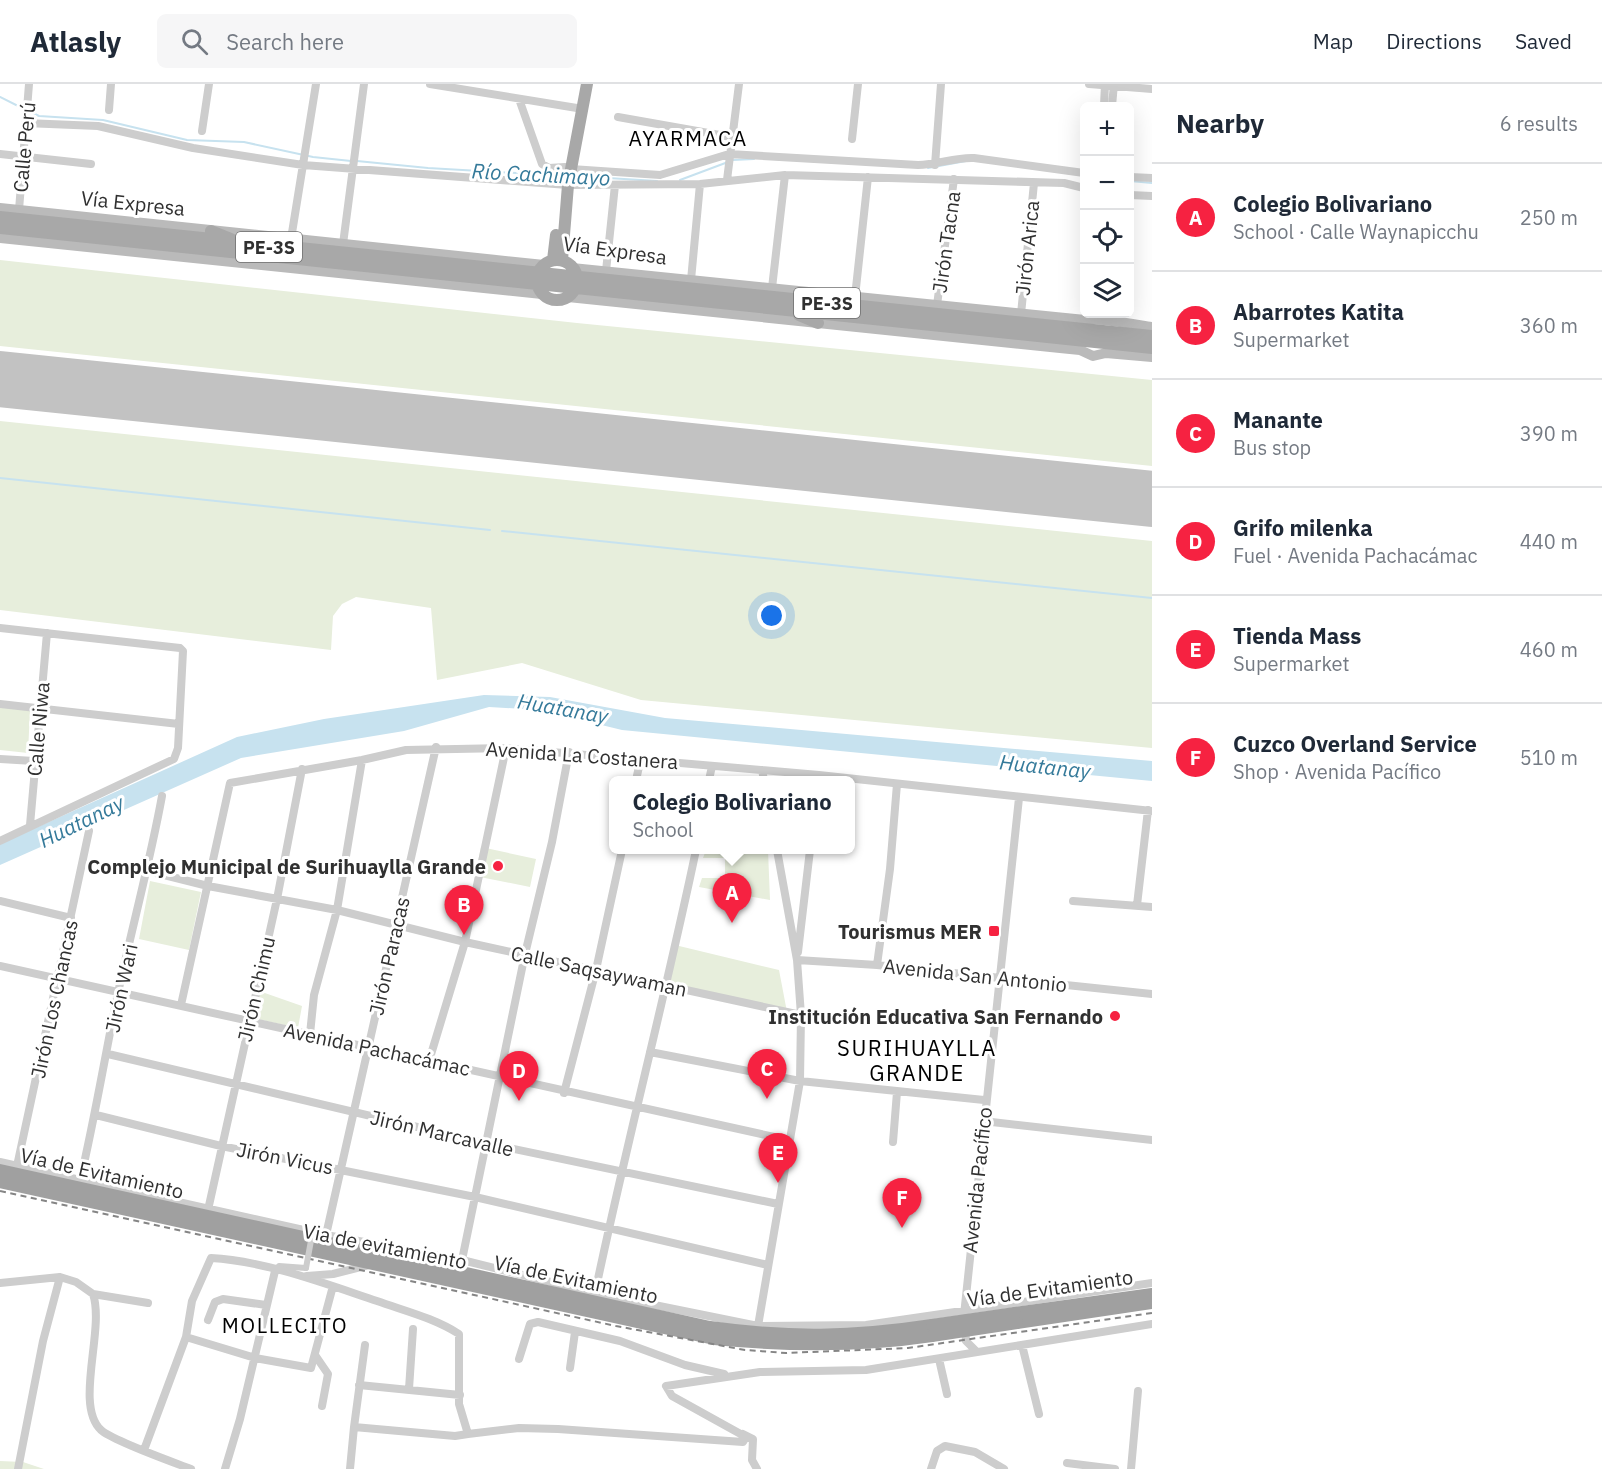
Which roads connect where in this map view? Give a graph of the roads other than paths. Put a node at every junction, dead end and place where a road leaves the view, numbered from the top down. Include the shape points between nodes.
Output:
1 (29, 84) edge
2 (111, 84) edge
3 (209, 84) edge
4 (316, 84) edge
5 (364, 84) edge
6 (430, 84) edge
7 (579, 84) edge
8 (587, 84) edge
9 (739, 84) edge
10 (858, 84) edge
11 (941, 84) edge
12 (1089, 84) edge
13 (1109, 85) edge
14 (464, 87) edge
15 (1152, 89) edge
16 (519, 99) junction
17 (1105, 102) edge
18 (1111, 102) edge
19 (579, 108) junction
20 (109, 110) dead end
21 (618, 117) dead end
22 (26, 120) junction
23 (202, 131) dead end
24 (731, 137) junction
25 (852, 139) dead end
26 (0, 154) edge
27 (729, 154) junction
28 (23, 156) junction
29 (303, 161) junction
30 (354, 163) junction
31 (91, 164) dead end
32 (935, 165) junction
33 (1080, 172) edge
34 (785, 175) junction
35 (567, 176) junction
36 (868, 177) junction
37 (1134, 177) edge
38 (954, 178) junction
39 (1152, 178) edge
40 (728, 180) junction
41 (1034, 183) junction
42 (700, 184) junction
43 (615, 185) junction
44 (1080, 187) edge
45 (1134, 195) edge
46 (1152, 196) edge
47 (0, 208) edge
48 (19, 210) junction
49 (0, 217) edge
50 (132, 222) junction
51 (0, 228) edge
52 (211, 231) junction
53 (98, 233) junction
54 (0, 238) edge
55 (291, 239) junction
56 (343, 244) junction
57 (243, 249) junction
58 (126, 251) junction
59 (208, 259) junction
60 (606, 271) junction
61 (546, 273) junction
62 (692, 280) junction
63 (573, 283) junction
64 (772, 288) junction
65 (820, 293) junction
66 (855, 297) junction
67 (922, 303) junction
68 (785, 304) junction
69 (937, 305) junction
70 (1021, 314) junction
71 (954, 321) junction
72 (818, 323) junction
73 (1152, 327) edge
74 (1095, 329) edge
75 (921, 333) junction
76 (1152, 336) edge
77 (1152, 348) edge
78 (1152, 357) edge
79 (0, 628) edge
80 (47, 633) junction
81 (0, 704) edge
82 (39, 708) junction
83 (179, 724) junction
84 (436, 747) junction
85 (506, 747) junction
86 (569, 752) junction
87 (641, 758) junction
88 (0, 759) edge
89 (362, 760) junction
90 (34, 761) junction
91 (712, 766) junction
92 (302, 769) junction
93 (762, 770) junction
94 (637, 776) edge
95 (710, 776) edge
96 (763, 776) edge
97 (804, 776) edge
98 (855, 781) edge
99 (897, 784) junction
100 (162, 796) dead end
101 (1019, 798) junction
102 (1150, 810) edge
103 (30, 825) junction
104 (89, 831) dead end
105 (0, 841) edge
106 (621, 854) edge
107 (695, 854) edge
108 (778, 854) edge
109 (809, 854) edge
110 (148, 871) junction
111 (208, 885) junction
112 (277, 899) junction
113 (0, 901) edge
114 (1073, 901) dead end
115 (1137, 906) junction
116 (1152, 907) edge
117 (337, 910) junction
118 (71, 918) junction
119 (397, 925) junction
120 (465, 942) junction
121 (525, 954) junction
122 (797, 960) junction
123 (877, 965) junction
124 (0, 966) edge
125 (596, 970) junction
126 (999, 977) junction
127 (59, 979) junction
128 (668, 985) junction
129 (118, 993) junction
130 (1152, 994) edge
131 (181, 1005) junction
132 (801, 1016) junction
133 (248, 1022) junction
134 (310, 1034) junction
135 (366, 1049) junction
136 (650, 1052) junction
137 (108, 1054) junction
138 (429, 1061) junction
139 (500, 1076) junction
140 (800, 1081) junction
141 (236, 1084) junction
142 (897, 1092) junction
143 (564, 1093) junction
144 (984, 1100) junction
145 (637, 1109) junction
146 (353, 1112) junction
147 (96, 1115) junction
148 (983, 1121) junction
149 (788, 1140) junction
150 (1152, 1140) edge
151 (893, 1142) dead end
152 (485, 1143) junction
153 (221, 1146) junction
154 (0, 1162) edge
155 (17, 1166) junction
156 (340, 1169) junction
157 (0, 1170) edge
158 (623, 1173) junction
159 (80, 1181) junction
160 (0, 1182) edge
161 (475, 1197) junction
162 (778, 1204) junction
163 (208, 1210) junction
164 (608, 1229) junction
165 (312, 1235) dead end
166 (326, 1235) junction
167 (462, 1260) junction
168 (369, 1265) junction
169 (768, 1265) junction
170 (275, 1270) junction
171 (291, 1273) junction
172 (60, 1277) junction
173 (0, 1283) edge
174 (1152, 1283) edge
175 (333, 1286) junction
176 (596, 1293) junction
177 (93, 1294) junction
178 (1152, 1294) edge
179 (148, 1303) dead end
180 (1152, 1303) edge
181 (266, 1305) junction
182 (963, 1312) junction
183 (1016, 1318) junction
184 (208, 1320) dead end
185 (1152, 1324) edge
186 (759, 1326) junction
187 (414, 1329) dead end
188 (932, 1330) junction
189 (575, 1332) junction
190 (186, 1337) junction
191 (365, 1345) dead end
192 (1022, 1345) junction
193 (977, 1352) junction
194 (315, 1355) junction
195 (255, 1358) junction
196 (519, 1359) dead end
197 (939, 1359) junction
198 (570, 1368) dead end
199 (729, 1375) junction
200 (359, 1385) junction
201 (409, 1389) junction
202 (1138, 1391) dead end
203 (947, 1394) dead end
204 (460, 1395) junction
205 (322, 1406) dead end
206 (1039, 1414) dead end
207 (354, 1427) junction
208 (468, 1434) junction
209 (742, 1434) junction
210 (144, 1450) junction
211 (1067, 1463) dead end
212 (18, 1469) edge
213 (191, 1469) edge
214 (225, 1469) edge
215 (350, 1469) edge
216 (757, 1469) edge
217 (931, 1469) edge
218 (1004, 1469) edge
219 (1115, 1469) edge
220 (1131, 1469) edge

1 - 22 street, Calle Perú
2 - 20 street
3 - 23 street
4 - 29 street
5 - 30 street
6 - 14 street
7 - 19 main road
8 - 19 main road
9 - 24 street
10 - 25 street
11 - 32 street
12 - 13 street
13 - 15 street
13 - 17 street
13 - 18 street
14 - 16 street
16 - 19 street
16 - 35 street via 542,164
19 - 35 main road
21 - 24 street
22 - 28 street, Calle Perú
22 - 29 street via 98,126 193,148
24 - 27 street
26 - 28 street
27 - 32 street
27 - 35 street via 660,175
27 - 40 street
28 - 31 street
28 - 48 street, Calle Perú
29 - 30 street
29 - 55 street
30 - 35 street
30 - 56 street
32 - 33 street via 974,158
34 - 36 street
34 - 40 street
34 - 64 street
35 - 43 street
35 - 61 main road
36 - 38 street
36 - 66 street
37 - 39 street
38 - 41 street
38 - 69 street, Jirón Tacna
40 - 42 street
41 - 44 street
41 - 70 street, Jirón Arica
42 - 43 street
42 - 62 street
43 - 60 street
45 - 46 street
47 - 48 main road, Vía Expresa / PE-3S
48 - 50 main road, Vía Expresa / PE-3S
49 - 53 main road, Vía Expresa / PE-3S
50 - 52 main road, Vía Expresa / PE-3S
50 - 53 main road
51 - 53 main road, Vía Expresa / PE-3S
52 - 55 main road, Vía Expresa / PE-3S
52 - 57 main road
53 - 57 main road, Vía Expresa / PE-3S
53 - 58 main road
54 - 58 main road, Vía Expresa / PE-3S
55 - 56 main road, Vía Expresa / PE-3S
56 - 61 main road, Vía Expresa / PE-3S
57 - 59 main road
57 - 61 main road, Vía Expresa / PE-3S
58 - 59 main road, Vía Expresa / PE-3S
59 - 61 main road, Vía Expresa / PE-3S
60 - 62 main road, Vía Expresa / PE-3S
60 - 63 main road, Vía Expresa / PE-3S
61 - 63 main road, Vía Expresa / PE-3S
61 - 63 main road, Vía Expresa / PE-3S
62 - 64 main road, Vía Expresa / PE-3S
63 - 68 main road, Vía Expresa / PE-3S
63 - 72 main road, Vía Expresa / PE-3S
64 - 65 main road, Vía Expresa / PE-3S
65 - 66 main road, Vía Expresa / PE-3S
65 - 68 main road
66 - 67 main road, Vía Expresa / PE-3S
67 - 69 main road, Vía Expresa / PE-3S
67 - 71 main road
68 - 71 main road, Vía Expresa / PE-3S
68 - 72 main road
69 - 70 main road, Vía Expresa / PE-3S
70 - 74 main road, Vía Expresa / PE-3S
71 - 74 main road, Vía Expresa / PE-3S
71 - 75 main road
72 - 75 main road, Vía Expresa / PE-3S
73 - 74 main road, Vía Expresa / PE-3S
74 - 75 main road, Vía Expresa / PE-3S
74 - 76 main road, Vía Expresa / PE-3S
74 - 77 main road, Vía Expresa / PE-3S
74 - 78 main road, Vía Expresa / PE-3S
79 - 80 street
80 - 82 street, Calle Niwa
80 - 83 street via 180,648 183,651
81 - 82 street
82 - 83 street
82 - 90 street, Calle Niwa
83 - 103 street via 174,759
84 - 85 street, Avenida La Costanera
84 - 89 street, Avenida La Costanera
84 - 119 street, Jirón Paracas
85 - 86 street, Avenida La Costanera
85 - 120 street
86 - 87 street, Avenida La Costanera
86 - 121 street
87 - 91 street, Avenida La Costanera
87 - 94 street
88 - 90 street
89 - 92 street, Avenida La Costanera
89 - 117 street
90 - 103 street, Calle Niwa
91 - 93 street, Avenida La Costanera
91 - 95 street
92 - 111 street, Avenida La Costanera via 230,783
92 - 112 street, Jirón Chimu
93 - 96 street
93 - 97 street, Avenida La Costanera
98 - 99 street, Avenida La Costanera
99 - 101 street, Avenida La Costanera
99 - 123 street
100 - 110 street, Jirón Wari
101 - 102 street, Avenida La Costanera
101 - 126 street, Avenida Pacífico
102 - 115 street
103 - 105 street
104 - 118 street, Jirón Los Chancas
106 - 125 street
107 - 128 street
108 - 122 street
109 - 122 street
110 - 111 street, Calle Saqsaywaman
110 - 129 street, Jirón Wari
111 - 112 street, Calle Saqsaywaman
111 - 131 street
112 - 117 street, Calle Saqsaywaman
112 - 133 street, Jirón Chimu
113 - 118 street
114 - 115 street
115 - 116 street
117 - 119 street, Calle Saqsaywaman
117 - 134 street via 314,995
118 - 127 street, Jirón Los Chancas
119 - 120 street, Calle Saqsaywaman
119 - 135 street, Jirón Paracas
120 - 121 street, Calle Saqsaywaman
120 - 138 street
121 - 125 street, Calle Saqsaywaman
121 - 139 street
122 - 123 street, Avenida San Antonio
122 - 132 street
123 - 126 street, Avenida San Antonio
124 - 127 street, Avenida Pachacámac
125 - 128 street, Calle Saqsaywaman
125 - 143 street
126 - 130 street, Avenida San Antonio
126 - 144 street, Avenida Pacífico
127 - 129 street, Avenida Pachacámac
127 - 155 street, Jirón Los Chancas
128 - 132 street, Calle Saqsaywaman
128 - 136 street
129 - 131 street, Avenida Pachacámac
129 - 137 street, Jirón Wari
131 - 133 street, Avenida Pachacámac
132 - 140 street
133 - 134 street, Avenida Pachacámac
133 - 141 street, Jirón Chimu
134 - 135 street, Avenida Pachacámac
135 - 138 street, Avenida Pachacámac
135 - 146 street, Jirón Paracas
136 - 140 street
136 - 145 street
137 - 141 street, Jirón Marcavalle
137 - 147 street, Jirón Wari
138 - 139 street, Avenida Pachacámac
139 - 143 street, Avenida Pachacámac
139 - 152 street
140 - 142 street
140 - 149 street
141 - 146 street, Jirón Marcavalle
141 - 153 street, Jirón Chimu
142 - 144 street
142 - 151 street
143 - 145 street, Avenida Pachacámac
144 - 148 street, Avenida Pacífico
145 - 149 street, Avenida Pachacámac
145 - 158 street
146 - 152 street, Jirón Marcavalle
146 - 156 street, Jirón Paracas
147 - 153 street, Jirón Vicus
147 - 159 street, Jirón Wari
148 - 150 street
148 - 182 street, Avenida Pacífico
149 - 162 street
152 - 158 street, Jirón Marcavalle
152 - 161 street
153 - 156 street, Jirón Vicus
153 - 163 street, Jirón Chimu
154 - 155 street, Via de evitamiento
155 - 159 street, Via de evitamiento
156 - 161 street, Jirón Vicus
156 - 166 street, Jirón Paracas
157 - 188 highway, Vía de Evitamiento via 710,1327 766,1335 822,1336
158 - 162 street, Jirón Marcavalle
158 - 164 street
159 - 163 street, Via de evitamiento
160 - 168 highway, Vía de Evitamiento
161 - 164 street, Jirón Vicus
161 - 167 street
162 - 169 street
163 - 166 street, Via de evitamiento
164 - 169 street, Jirón Vicus
164 - 176 street
165 - 170 street, bridge via 306,1268 279,1266
166 - 167 street, Via de evitamiento
167 - 176 street, Via de evitamiento
168 - 171 street via 319,1275
168 - 188 highway, Vía de Evitamiento via 714,1339 848,1345
169 - 186 street
170 - 171 street
170 - 181 street
170 - 190 street via 212,1258 192,1301
171 - 175 street
172 - 173 street
172 - 177 street
172 - 212 street
174 - 182 street, Via de evitamiento
175 - 194 street
175 - 204 street via 432,1320 459,1334
176 - 186 street, Via de evitamiento
177 - 179 street
177 - 210 street via 98,1317 91,1412 102,1430
178 - 183 highway, Vía de Evitamiento
180 - 183 highway, Vía de Evitamiento
181 - 184 street via 223,1299 215,1302
181 - 195 street
182 - 186 street, Via de evitamiento via 866,1325
182 - 193 street, Avenida Pacífico via 966,1341
183 - 188 highway, Vía de Evitamiento, bridge
185 - 192 street
187 - 201 street
189 - 196 street via 533,1322
189 - 198 street
189 - 199 street via 620,1341 685,1365
190 - 195 street
190 - 210 street
191 - 200 street
192 - 193 street
192 - 206 street
193 - 197 street
194 - 195 street via 311,1368
194 - 205 street via 328,1374
195 - 214 street
197 - 199 street via 866,1370
197 - 203 street
199 - 209 street via 666,1386 672,1396
200 - 201 street
200 - 207 street
201 - 204 street
202 - 220 street
204 - 208 street
207 - 208 street
207 - 215 street
208 - 209 street via 519,1428 558,1429 742,1442 746,1437
209 - 216 street via 753,1439 752,1460
210 - 213 street
211 - 219 street
217 - 218 street via 937,1451 945,1446 975,1452

